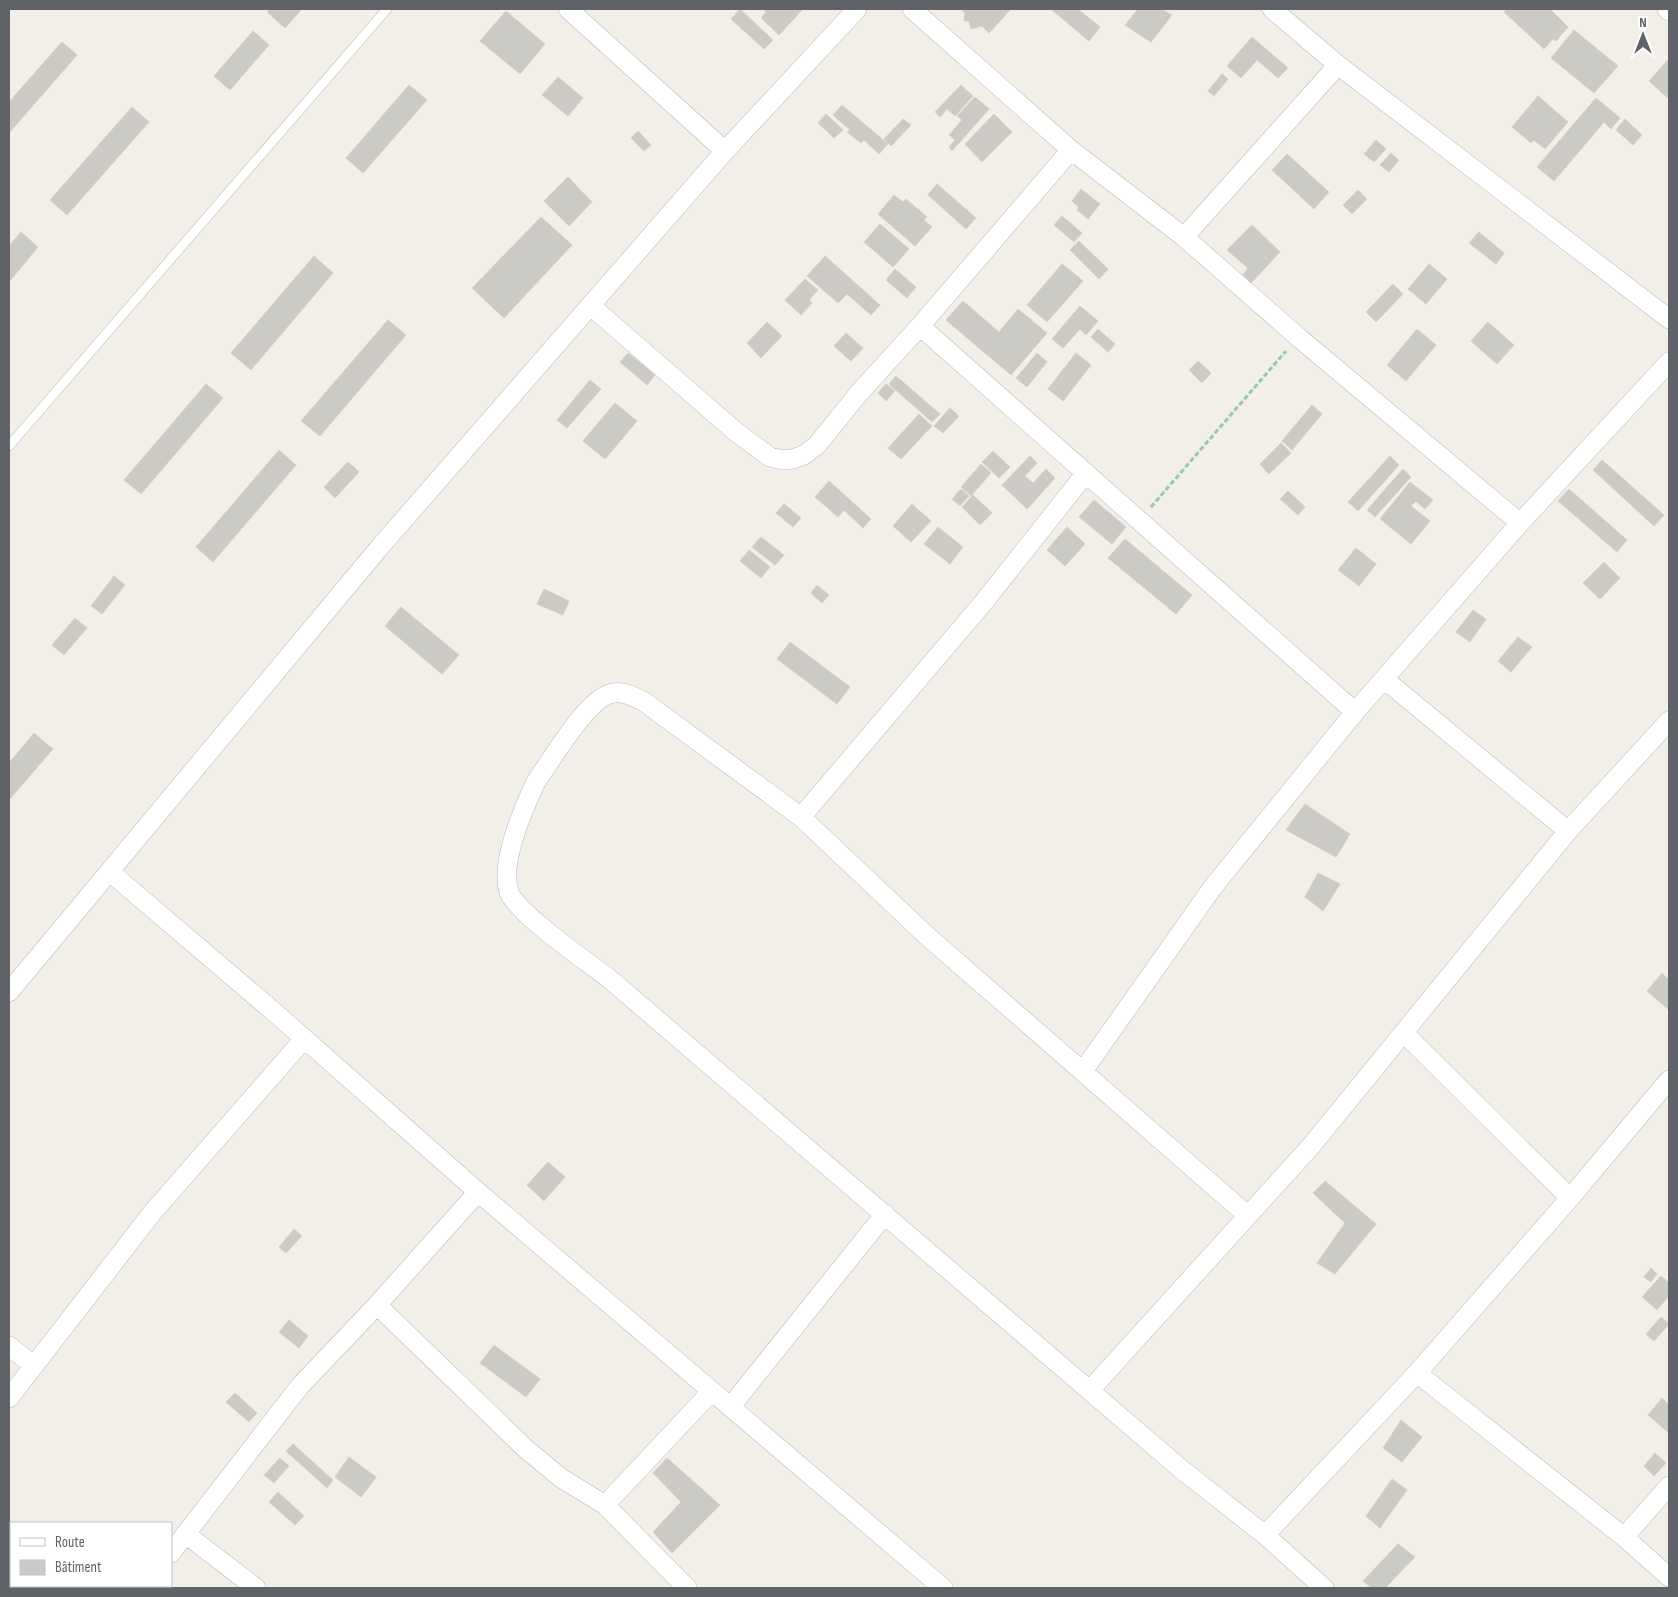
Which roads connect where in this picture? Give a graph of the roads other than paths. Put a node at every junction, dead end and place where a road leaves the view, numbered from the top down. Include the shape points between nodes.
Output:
1 (387, 9) edge
2 (568, 9) edge
3 (857, 9) edge
4 (912, 9) edge
5 (1272, 9) edge
6 (1338, 65) junction
7 (1071, 150) junction
8 (725, 151) junction
9 (1184, 238) junction
10 (591, 306) junction
11 (1669, 319) edge
12 (920, 326) junction
13 (1669, 362) edge
14 (9, 446) edge
15 (1086, 474) junction
16 (1520, 523) junction
17 (1384, 678) junction
18 (1355, 712) junction
19 (1669, 721) edge
20 (801, 817) junction
21 (1568, 831) junction
22 (110, 872) junction
23 (9, 992) edge
24 (1404, 1033) junction
25 (304, 1040) junction
26 (1083, 1071) junction
27 (1669, 1080) edge
28 (478, 1192) junction
29 (1570, 1198) junction
30 (885, 1214) junction
31 (1247, 1215) junction
32 (377, 1306) junction
33 (9, 1346) edge
34 (34, 1366) junction
35 (1417, 1373) junction
36 (1090, 1390) junction
37 (712, 1391) junction
38 (9, 1398) edge
39 (730, 1406) junction
40 (1669, 1486) edge
41 (605, 1505) junction
42 (187, 1535) junction
43 (1265, 1535) junction
44 (1624, 1537) junction
45 (172, 1552) edge
46 (1669, 1577) edge
47 (256, 1588) edge
48 (687, 1588) edge
49 (943, 1588) edge
50 (1324, 1588) edge

1 - 14 lane
2 - 8 street
3 - 8 street
4 - 7 street
5 - 6 street
6 - 9 street
6 - 11 street
7 - 9 street
7 - 12 street
8 - 10 street
9 - 16 street
10 - 12 street via 736,432 770,457 783,460 804,455 817,444
10 - 22 street via 379,548
12 - 15 street
13 - 16 street
15 - 18 street
15 - 20 street via 983,602
16 - 17 street
17 - 18 street
17 - 21 street
18 - 26 street via 1213,887
19 - 21 street
20 - 26 street via 926,935
20 - 30 street via 643,701 612,692 597,701 573,727 534,784 510,848 509,892 533,920 620,987
21 - 24 street
22 - 23 street
22 - 25 street
24 - 29 street
24 - 31 street via 1311,1146
25 - 28 street
25 - 34 street via 152,1213
26 - 31 street
27 - 29 street
28 - 32 street
28 - 37 street
29 - 35 street
30 - 36 street
30 - 39 street
31 - 36 street
32 - 41 street via 526,1449 561,1478
32 - 42 street via 300,1386
33 - 34 street
34 - 38 street
35 - 43 street
35 - 44 street
36 - 43 street via 1181,1469
37 - 39 street
37 - 41 street
39 - 49 street
40 - 44 street
41 - 48 street
42 - 45 street
42 - 47 street
43 - 50 street
44 - 46 street

